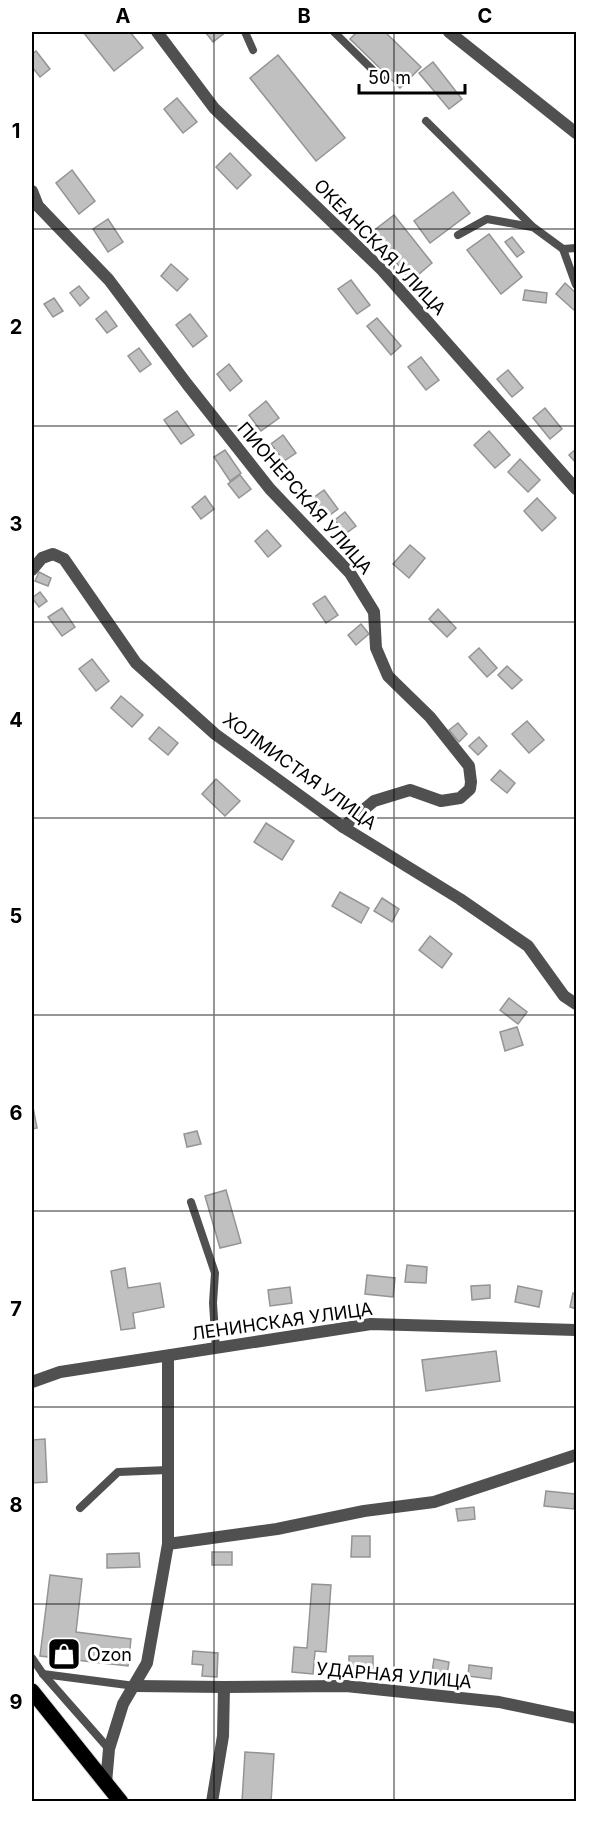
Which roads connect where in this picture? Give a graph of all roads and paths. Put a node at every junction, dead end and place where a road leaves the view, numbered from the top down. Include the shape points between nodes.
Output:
1 (157, 32) edge
2 (245, 32) edge
3 (334, 32) edge
4 (449, 32) edge
5 (253, 50) dead end
6 (383, 80) dead end
7 (426, 121) dead end
8 (576, 133) edge
9 (32, 191) edge
10 (532, 228) junction
11 (458, 236) dead end
12 (576, 248) edge
13 (563, 249) junction
14 (576, 285) edge
15 (576, 489) edge
16 (32, 570) edge
17 (343, 827) junction
18 (576, 1004) edge
19 (191, 1202) dead end
20 (576, 1330) edge
21 (216, 1349) junction
22 (168, 1356) junction
23 (32, 1382) edge
24 (576, 1455) edge
25 (168, 1470) junction
26 (80, 1508) dead end
27 (168, 1544) junction
28 (32, 1658) edge
29 (43, 1674) junction
30 (135, 1686) junction
31 (224, 1687) junction
32 (32, 1691) edge
33 (576, 1718) edge
34 (110, 1749) junction
35 (106, 1783) junction
36 (122, 1802) edge
37 (212, 1802) edge

1 - 15 street, ОКЕАНСКАЯ УЛИЦА via 214,108 382,270
2 - 5 lane
3 - 6 lane
4 - 8 street
7 - 10 lane
9 - 17 street, ПИОНЕРСКАЯ УЛИЦА via 38,206 109,280 270,489 350,573 374,612 376,648 388,676 430,717 469,766 470,789 460,798 441,801 410,790 375,801
10 - 11 lane via 487,219
10 - 13 lane
12 - 13 lane
13 - 14 lane
16 - 17 street, ХОЛМИСТАЯ УЛИЦА via 42,558 53,554 64,559 136,663 215,734
17 - 18 street, ХОЛМИСТАЯ УЛИЦА via 528,946 564,996
19 - 21 lane via 215,1273
20 - 21 street, ЛЕНИНСКАЯ УЛИЦА via 371,1324
21 - 22 street, ЛЕНИНСКАЯ УЛИЦА
22 - 23 street, ЛЕНИНСКАЯ УЛИЦА via 60,1372
22 - 25 street
24 - 27 street via 434,1502
25 - 26 lane via 118,1472
25 - 27 street
27 - 30 street via 147,1664
28 - 29 lane
29 - 30 lane
29 - 34 lane
30 - 31 street, УДАРНАЯ УЛИЦА
30 - 34 street via 123,1704
31 - 33 street, УДАРНАЯ УЛИЦА via 346,1686 499,1702
31 - 37 street via 223,1736
32 - 35 main road
34 - 35 street
35 - 36 main road

